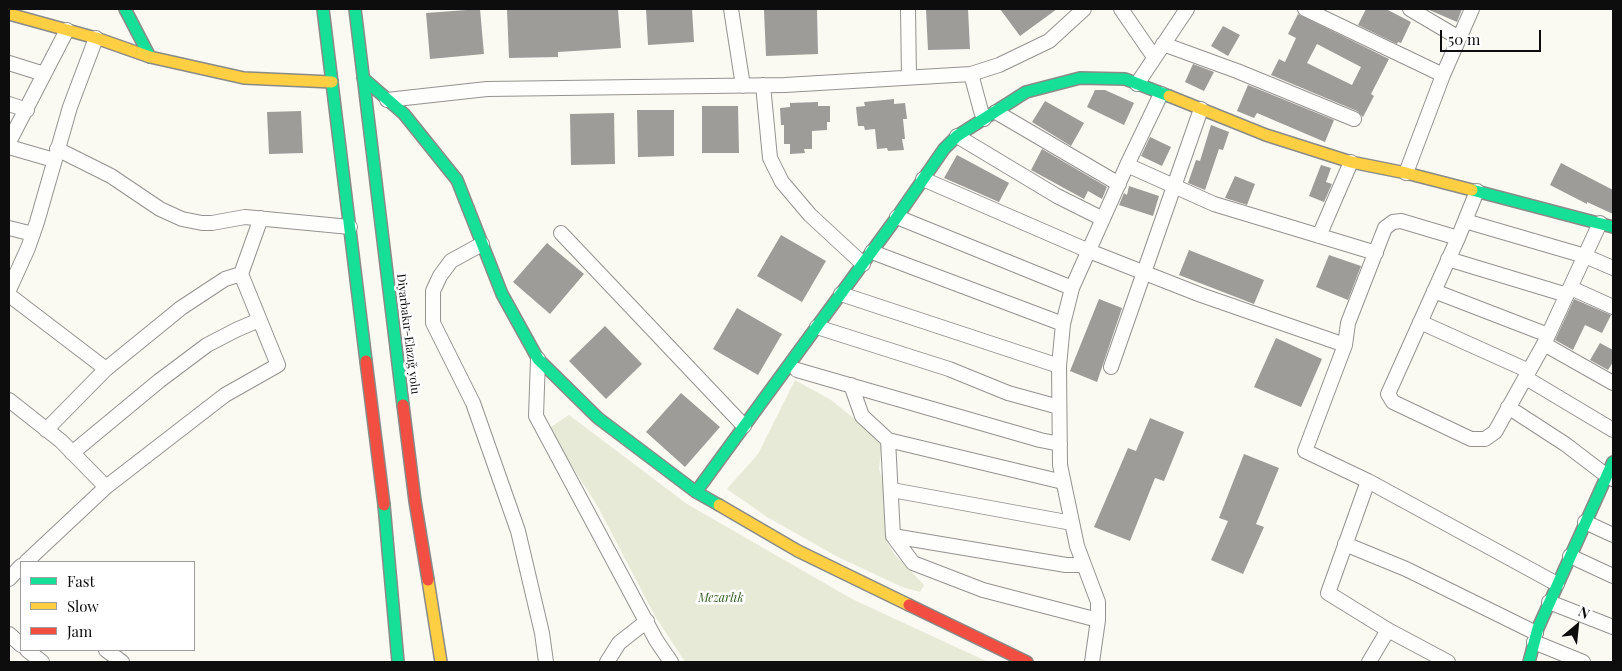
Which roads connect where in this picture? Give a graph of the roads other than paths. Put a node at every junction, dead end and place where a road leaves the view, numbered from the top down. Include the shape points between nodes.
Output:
1 (125, 9) edge
2 (323, 9) edge
3 (355, 9) edge
4 (732, 9) edge
5 (908, 9) edge
6 (1084, 9) edge
7 (1120, 9) edge
8 (1187, 9) edge
9 (1305, 9) edge
10 (1410, 9) edge
11 (1472, 9) edge
12 (9, 14) edge
13 (67, 30) junction
14 (96, 38) junction
15 (1459, 38) junction
16 (1163, 44) junction
17 (150, 57) junction
18 (1154, 58) junction
19 (9, 63) edge
20 (44, 74) junction
21 (971, 74) junction
22 (1443, 74) junction
23 (909, 77) junction
24 (363, 78) junction
25 (332, 82) junction
26 (1137, 84) junction
27 (763, 85) junction
28 (744, 86) junction
29 (1162, 94) junction
30 (387, 100) junction
31 (9, 104) edge
32 (1201, 109) junction
33 (27, 110) junction
34 (990, 116) junction
35 (1354, 119) dead end
36 (957, 136) junction
37 (9, 142) edge
38 (9, 147) edge
39 (55, 155) junction
40 (1351, 162) junction
41 (1127, 165) junction
42 (1406, 173) junction
43 (923, 179) junction
44 (1119, 184) junction
45 (1174, 186) junction
46 (1477, 191) junction
47 (897, 217) junction
48 (261, 218) junction
49 (1103, 218) junction
50 (1465, 221) junction
51 (1607, 225) edge
52 (350, 227) junction
53 (9, 228) edge
54 (561, 233) dead end
55 (33, 234) junction
56 (1319, 236) junction
57 (1458, 238) junction
58 (482, 244) junction
59 (1089, 251) junction
60 (872, 252) junction
61 (1376, 253) junction
62 (1585, 256) junction
63 (1448, 259) junction
64 (863, 264) junction
65 (1613, 268) edge
66 (1143, 272) junction
67 (241, 274) junction
68 (1072, 288) junction
69 (9, 290) edge
70 (1434, 291) junction
71 (1569, 291) junction
72 (842, 294) junction
73 (9, 295) edge
74 (1613, 307) edge
75 (259, 320) junction
76 (1420, 322) junction
77 (1063, 324) junction
78 (817, 327) junction
79 (1546, 340) junction
80 (1345, 345) junction
81 (538, 359) junction
82 (1059, 366) junction
83 (1111, 366) dead end
84 (106, 369) junction
85 (797, 370) dead end
86 (1527, 374) junction
87 (1613, 383) edge
88 (851, 385) junction
89 (9, 400) edge
90 (1059, 407) junction
91 (1508, 407) junction
92 (744, 426) junction
93 (46, 430) junction
94 (1613, 430) edge
95 (888, 440) junction
96 (1060, 444) junction
97 (72, 453) junction
98 (1613, 462) edge
99 (1610, 477) edge
100 (1368, 481) junction
101 (1063, 482) junction
102 (106, 487) junction
103 (892, 490) junction
104 (696, 492) junction
105 (1586, 522) junction
106 (1072, 523) junction
107 (893, 536) junction
108 (1613, 536) edge
109 (1345, 544) junction
110 (1570, 556) junction
111 (23, 561) edge
112 (19, 565) edge
113 (1084, 565) junction
114 (1613, 576) edge
115 (9, 579) edge
116 (1557, 584) junction
117 (1549, 602) junction
118 (1098, 620) junction
119 (646, 621) junction
120 (1613, 627) edge
121 (1388, 630) junction
122 (9, 634) edge
123 (1535, 637) junction
124 (20, 644) edge
125 (28, 651) edge
126 (107, 651) edge
127 (42, 662) edge
128 (121, 662) edge
129 (398, 662) edge
130 (441, 662) edge
131 (546, 662) edge
132 (607, 662) edge
133 (671, 662) edge
134 (1027, 662) edge
135 (1092, 662) edge
136 (1369, 662) edge
137 (1448, 662) edge
138 (1529, 662) edge
139 (1583, 662) edge

1 - 17 main road
2 - 25 main road
3 - 24 main road, Diyarbakır-Elazığ yolu
4 - 28 street
5 - 23 street
6 - 21 street via 1049,41 999,65
7 - 18 street
8 - 16 street
9 - 22 street
10 - 15 street
11 - 15 street
12 - 13 main road
13 - 14 main road
13 - 20 street
14 - 17 main road
14 - 39 street
15 - 22 street
16 - 18 street
16 - 35 street
17 - 25 main road via 244,78
18 - 26 street
19 - 20 street
20 - 33 street
21 - 23 street
21 - 34 street via 981,111
22 - 42 street
23 - 27 street
24 - 30 main road
24 - 130 main road, Diyarbakır-Elazığ yolu via 415,501
25 - 52 main road
26 - 29 main road
26 - 34 main road via 1125,79 1080,78 1026,92
27 - 28 street
27 - 64 street via 770,158 782,182 810,215
28 - 30 street via 487,89
29 - 32 main road
29 - 41 street
30 - 58 main road via 404,114 457,180
31 - 33 street
32 - 40 main road via 1266,135
32 - 45 street
33 - 37 street
34 - 36 main road
34 - 44 street
36 - 43 main road
36 - 49 street via 1057,196
38 - 39 street
39 - 48 street via 111,176 160,209 182,219 212,223 245,217
39 - 55 street
40 - 42 main road
40 - 56 street
41 - 44 street
41 - 45 street
42 - 46 main road
43 - 47 main road
43 - 59 street
44 - 49 street
45 - 56 street via 1214,204
45 - 66 street
46 - 50 street
46 - 51 main road
47 - 60 main road
47 - 68 street
48 - 52 street
48 - 67 street
49 - 59 street
50 - 57 street
50 - 62 street
51 - 62 street
52 - 129 main road via 384,504
53 - 55 street
54 - 92 street
55 - 69 street
56 - 61 street
57 - 61 street via 1397,221 1385,228
57 - 63 street
58 - 81 main road via 502,294
58 - 131 street via 451,261 440,276 433,291 433,323 473,403 518,531
59 - 66 street
59 - 68 street
60 - 64 main road
60 - 77 street
61 - 80 street via 1348,323
62 - 65 street
62 - 71 street
63 - 70 street
63 - 71 street
64 - 72 main road
66 - 80 street
66 - 83 street
67 - 75 street
67 - 84 street via 225,279 181,308
68 - 77 street
70 - 76 street
70 - 79 street
71 - 74 street
71 - 79 street
72 - 78 main road
72 - 82 street
73 - 84 street
75 - 97 street via 207,345
75 - 102 street via 278,365 225,395
76 - 86 street
76 - 91 street via 1388,394 1393,402 1471,439 1485,439 1495,432
77 - 82 street
78 - 90 street via 949,369 1008,394
78 - 92 main road
79 - 86 street
79 - 87 street
80 - 100 street via 1305,451
81 - 104 main road via 598,418
81 - 119 street via 536,416
82 - 90 street
84 - 93 street
85 - 88 street
86 - 91 street
86 - 94 street
88 - 95 street via 862,416
88 - 96 street
89 - 93 street
90 - 96 street
91 - 99 street
92 - 104 main road
93 - 97 street
95 - 101 street
95 - 103 street
96 - 101 street
97 - 102 street
98 - 99 main road
99 - 105 main road
100 - 109 street
100 - 116 street
101 - 106 street
102 - 111 street
103 - 106 street
103 - 107 street
104 - 134 main road via 798,551
105 - 108 street
105 - 110 main road
106 - 113 street
107 - 113 street via 1066,565
107 - 118 street via 913,563 932,572 983,590
109 - 121 street via 1328,593
109 - 123 street via 1406,569
110 - 114 street
110 - 116 main road
112 - 115 street
113 - 118 street via 1098,602
116 - 117 main road
117 - 120 street
117 - 123 main road
118 - 135 street
119 - 132 street via 619,643
119 - 133 street
121 - 136 street
121 - 137 street
122 - 124 street
123 - 138 main road
123 - 139 street
125 - 127 street
126 - 128 street

